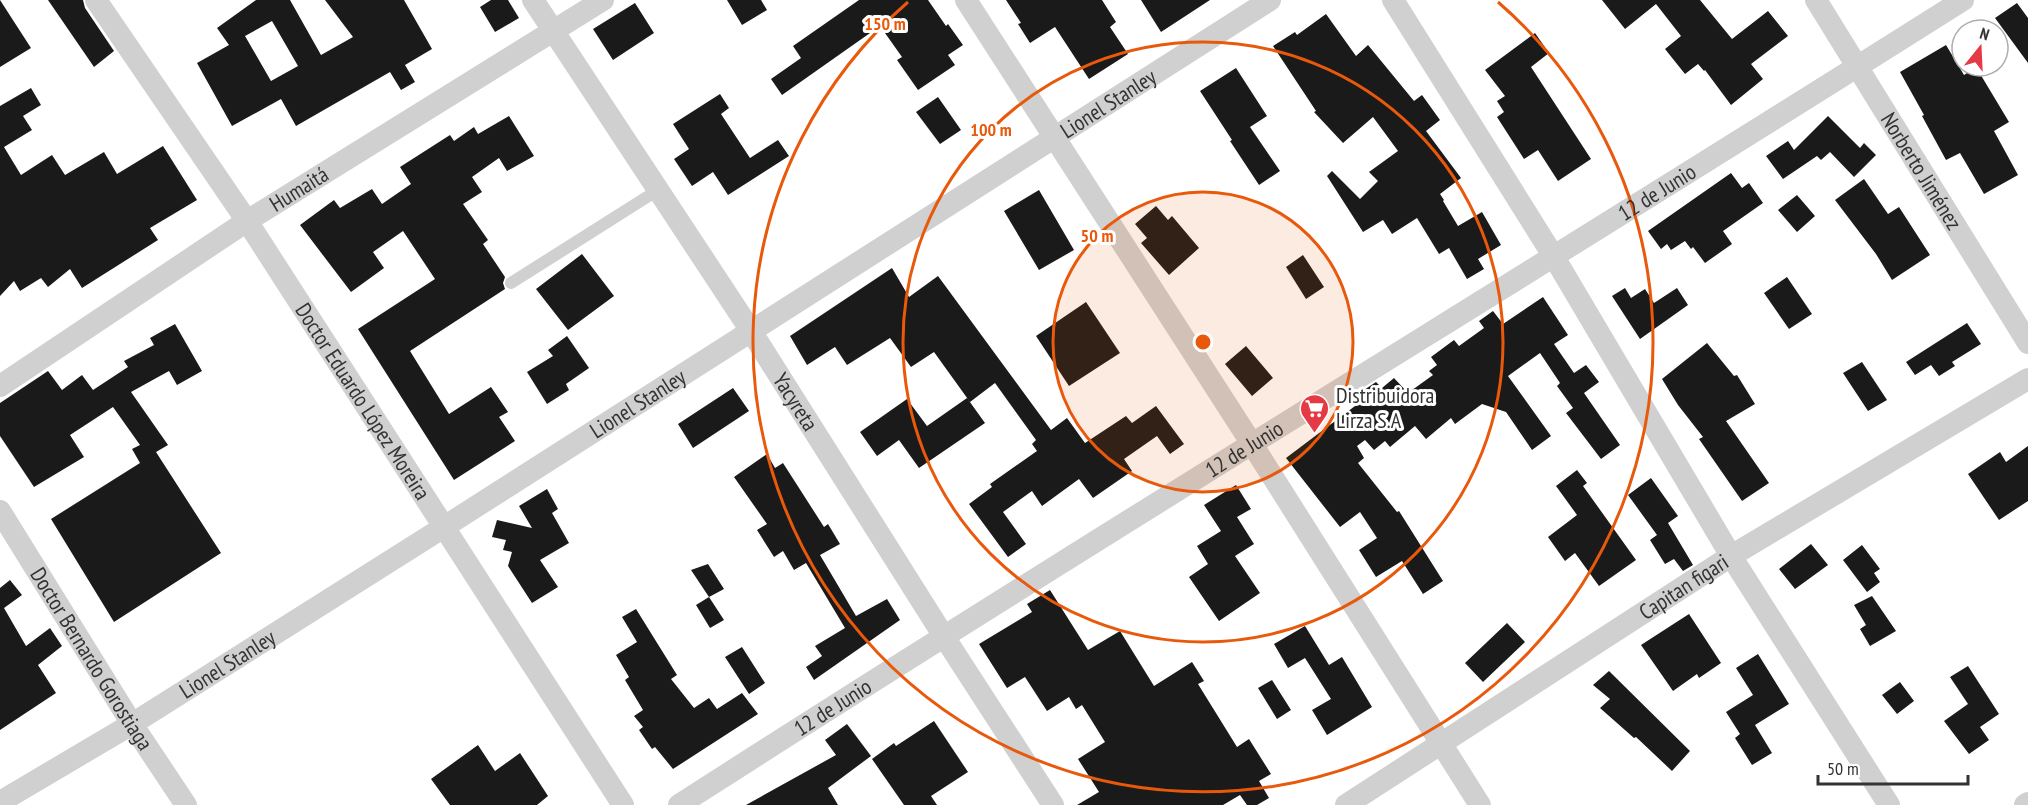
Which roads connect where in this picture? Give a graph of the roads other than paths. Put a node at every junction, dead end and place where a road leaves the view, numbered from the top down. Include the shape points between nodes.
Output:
1 (96, 0) edge
2 (533, 0) edge
3 (603, 0) edge
4 (966, 0) edge
5 (1270, 0) edge
6 (1393, 0) edge
7 (1816, 0) edge
8 (1963, 0) edge
9 (553, 32) junction
10 (1858, 67) junction
11 (1054, 138) junction
12 (658, 190) junction
13 (247, 221) junction
14 (1554, 257) junction
15 (511, 283) dead end
16 (751, 331) junction
17 (2028, 343) edge
18 (2028, 379) edge
19 (0, 386) edge
20 (1252, 444) junction
21 (0, 511) edge
22 (444, 527) junction
23 (1731, 556) junction
24 (943, 635) junction
25 (132, 724) junction
26 (1442, 743) junction
27 (0, 802) edge
28 (186, 805) edge
29 (623, 805) edge
30 (678, 805) edge
31 (1053, 805) edge
32 (1346, 805) edge
33 (1480, 805) edge
34 (1889, 805) edge

1 - 13 street, Doctor Eduardo López Moreira
2 - 9 street, Yacyreta
3 - 9 street, Humaitá
4 - 11 street
5 - 11 street, Lionel Stanley
6 - 14 street
7 - 10 street, Norberto Jiménez
8 - 10 street, 12 de Junio
9 - 12 street, Yacyreta
9 - 13 street, Humaitá
10 - 14 street, 12 de Junio
10 - 17 street, Norberto Jiménez
11 - 16 street, Lionel Stanley
11 - 20 street
12 - 15 lane
12 - 16 street, Yacyreta
13 - 19 street, Humaitá
13 - 22 street, Doctor Eduardo López Moreira
14 - 20 street, 12 de Junio
14 - 23 street
16 - 22 street, Lionel Stanley
16 - 24 street, Yacyreta
18 - 23 street, Capitan figari
20 - 24 street, 12 de Junio
20 - 26 street
21 - 25 street, Doctor Bernardo Gorostiaga
22 - 25 street, Lionel Stanley
22 - 29 street, Doctor Eduardo López Moreira
23 - 26 street, Capitan figari
23 - 34 street
24 - 30 street, 12 de Junio
24 - 31 street, Yacyreta
25 - 27 street, Lionel Stanley
25 - 28 street, Doctor Bernardo Gorostiaga
26 - 32 street, Capitan figari
26 - 33 street

